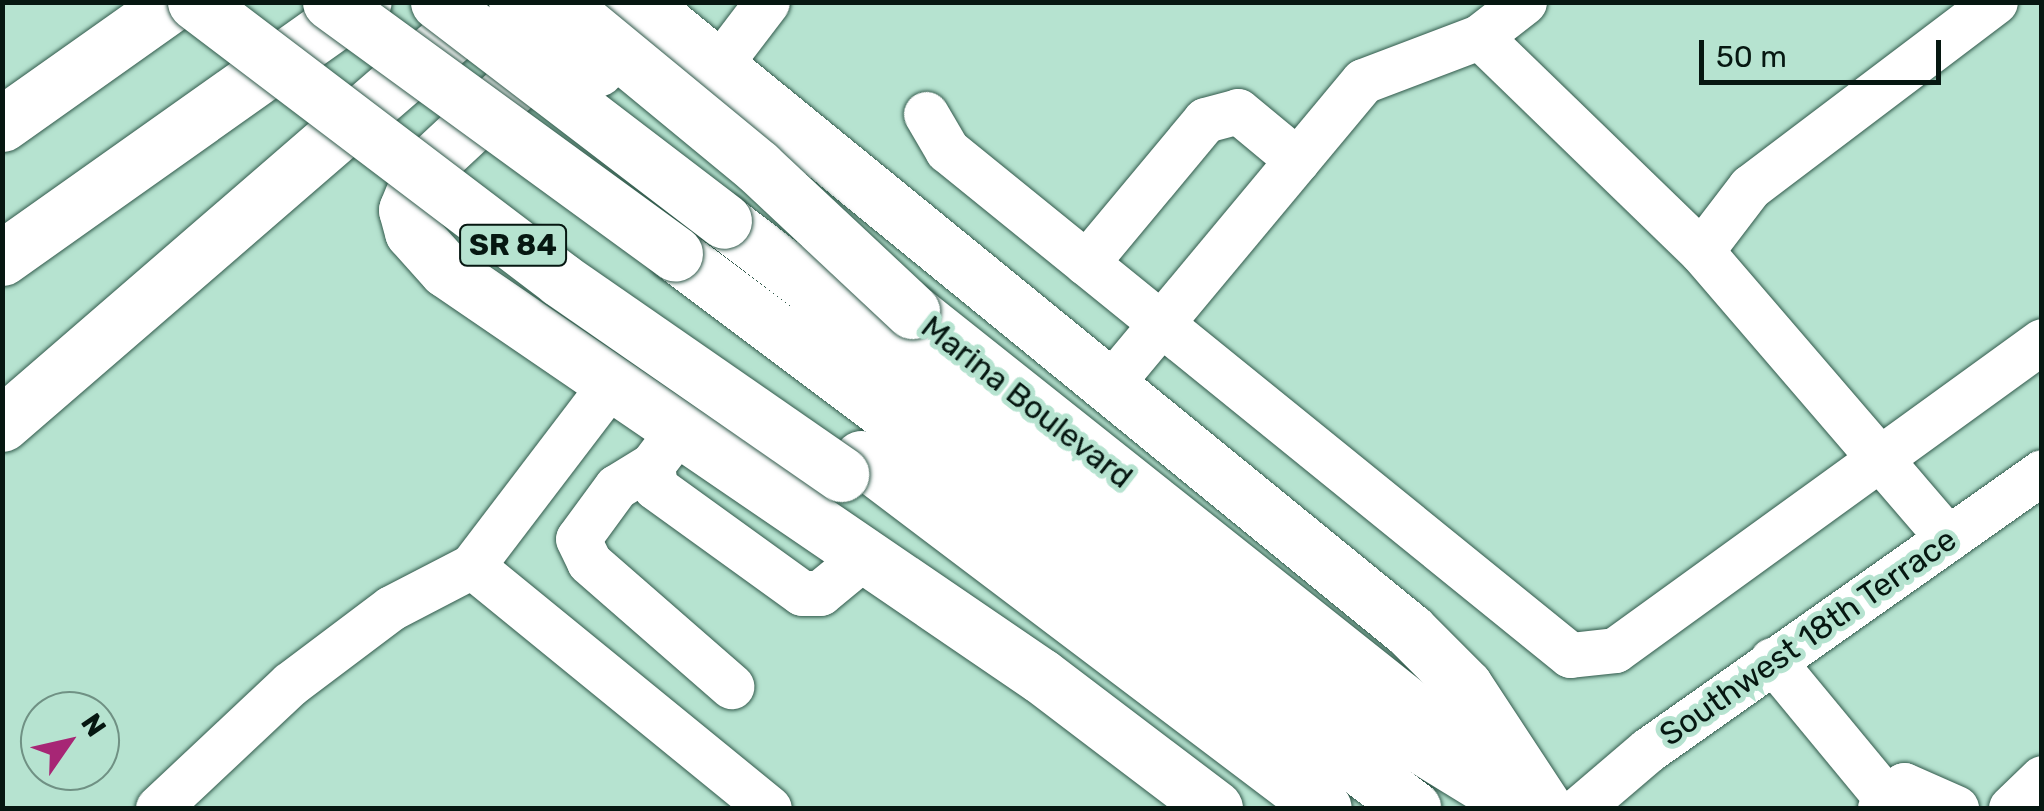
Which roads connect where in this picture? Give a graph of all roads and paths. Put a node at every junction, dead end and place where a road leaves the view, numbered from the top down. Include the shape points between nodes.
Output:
1 (174, 2) edge
2 (195, 2) edge
3 (246, 2) edge
4 (330, 2) edge
5 (364, 2) edge
6 (438, 2) edge
7 (490, 2) edge
8 (516, 2) edge
9 (558, 2) edge
10 (767, 2) edge
11 (1524, 2) edge
12 (1995, 2) edge
13 (1480, 37) junction
14 (719, 65) junction
15 (926, 114) dead end
16 (2, 124) edge
17 (1297, 160) junction
18 (1701, 251) junction
19 (2, 258) edge
20 (1086, 264) junction
21 (912, 312) junction
22 (1160, 324) junction
23 (2042, 341) edge
24 (610, 385) junction
25 (1108, 387) junction
26 (2, 424) edge
27 (665, 448) junction
28 (851, 466) junction
29 (1886, 470) junction
30 (2042, 472) edge
31 (790, 506) junction
32 (1935, 547) junction
33 (865, 556) junction
34 (753, 558) junction
35 (472, 566) junction
36 (1772, 660) junction
37 (730, 686) dead end
38 (2042, 778) edge
39 (1884, 804) edge
40 (158, 808) edge
41 (768, 808) edge
42 (1214, 808) edge
43 (1324, 808) edge
44 (1413, 808) edge
45 (1522, 808) edge
46 (1533, 808) edge
47 (1545, 808) edge
48 (1580, 808) edge
49 (1956, 808) edge
50 (2011, 808) edge

1 - 16 main road
2 - 28 main road, SR 84, bridge via 546,269
3 - 28 main road
4 - 44 main road, bridge
5 - 19 main road
6 - 45 main road, bridge via 1388,726
7 - 26 main road
8 - 21 main road, Marina Boulevard, bridge
9 - 21 main road, bridge via 758,167
10 - 14 street
11 - 13 street
12 - 18 street via 1750,188
13 - 17 street via 1362,81
13 - 18 street
14 - 24 main road via 656,16 610,10 518,72 409,190 406,210 427,252
14 - 25 main road
15 - 20 street via 947,150
17 - 20 street via 1238,111 1205,120
17 - 22 street
18 - 29 street
20 - 22 street
21 - 46 main road, Marina Boulevard
22 - 25 street
22 - 29 street via 1570,654 1615,650
23 - 29 street
24 - 27 main road
24 - 35 street
25 - 47 main road via 1430,649
27 - 31 main road
27 - 34 street via 655,487
27 - 37 street via 616,487 578,539 589,562
28 - 43 main road, SR 84
29 - 32 street
30 - 32 street, Southwest 18th Terrace
31 - 33 main road
31 - 34 street
32 - 36 street, Southwest 18th Terrace
33 - 34 street via 811,595
33 - 42 main road
35 - 40 street via 391,608 290,684
35 - 41 street
36 - 39 street
36 - 48 street, Southwest 18th Terrace
38 - 50 street
39 - 49 street via 1904,785

